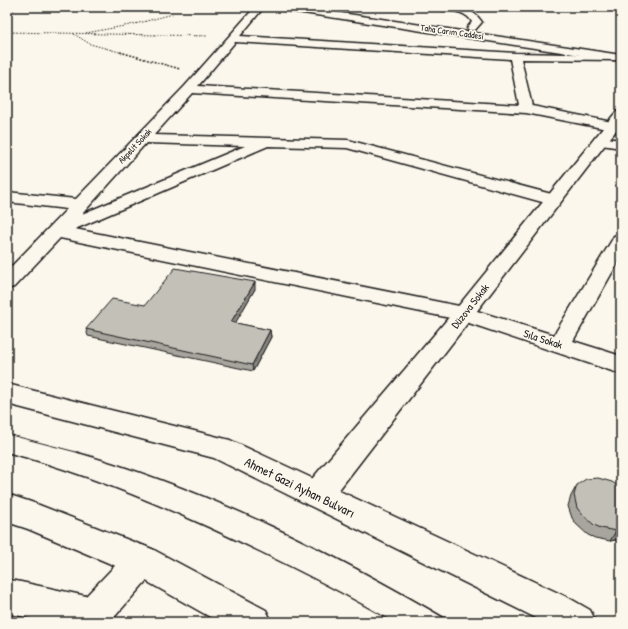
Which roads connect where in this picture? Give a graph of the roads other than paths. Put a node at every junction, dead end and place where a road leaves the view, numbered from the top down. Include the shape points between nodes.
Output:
1 (12, 7) edge
2 (260, 7) edge
3 (283, 7) edge
4 (323, 7) edge
5 (440, 7) edge
6 (7, 10) edge
7 (472, 28) junction
8 (233, 38) junction
9 (596, 44) dead end
10 (515, 56) junction
11 (618, 57) edge
12 (189, 89) junction
13 (526, 109) junction
14 (614, 132) edge
15 (142, 139) junction
16 (269, 142) junction
17 (7, 197) edge
18 (553, 200) junction
19 (80, 205) junction
20 (56, 231) junction
21 (621, 240) edge
22 (7, 283) edge
23 (464, 314) junction
24 (559, 345) junction
25 (621, 365) edge
26 (7, 394) edge
27 (317, 495) junction
28 (7, 508) edge
29 (142, 561) junction
30 (7, 596) edge
31 (90, 618) edge
32 (254, 622) edge
33 (578, 622) edge

1 - 6 street
2 - 8 street, Akpelit Sokak
3 - 11 street, Taha Carım Caddesi
4 - 7 street, Taha Carım Caddesi
5 - 7 street via 465,10 475,16 477,22
7 - 9 street, Taha Carım Caddesi
8 - 10 street
8 - 12 street, Akpelit Sokak
10 - 11 street
10 - 13 street
12 - 13 street
12 - 15 street, Akpelit Sokak
13 - 14 street
14 - 18 street, Düzova Sokak
15 - 16 street
15 - 19 street, Akpelit Sokak
16 - 18 street via 348,144
16 - 20 street
17 - 19 street
18 - 23 street, Düzova Sokak
19 - 20 street, Akpelit Sokak
20 - 22 street, Akpelit Sokak
20 - 23 street, Sıla Sokak
21 - 24 street
23 - 24 street, Sıla Sokak
23 - 27 street, Düzova Sokak
24 - 25 street, Sıla Sokak
26 - 27 street, Ahmet Gazi Ayhan Bulvarı via 220,448
27 - 33 street, Ahmet Gazi Ayhan Bulvarı
28 - 29 street
29 - 31 street
29 - 32 street
30 - 31 street

